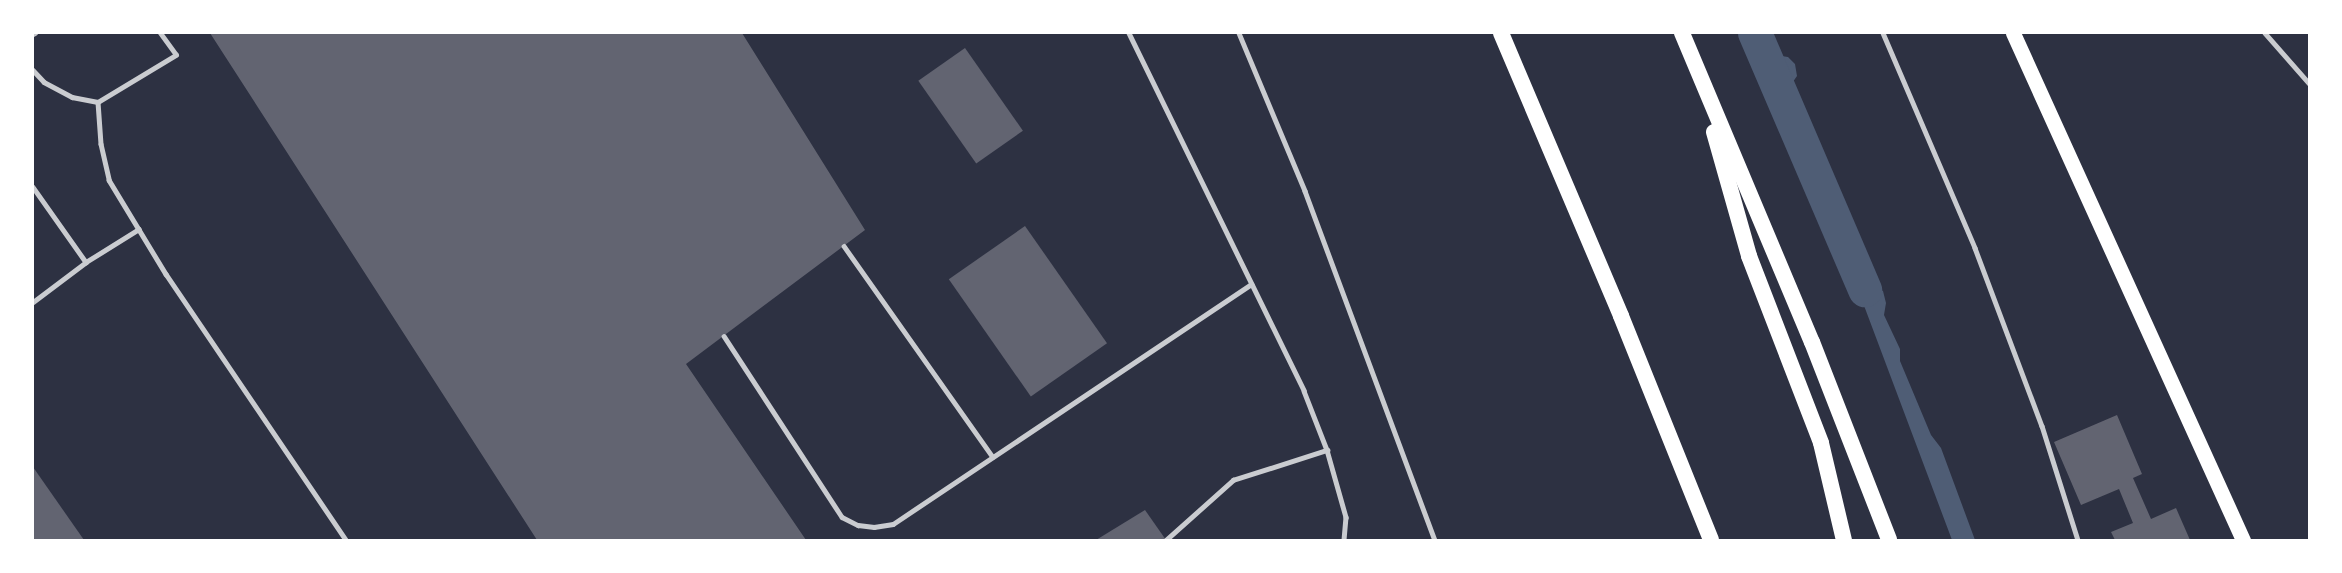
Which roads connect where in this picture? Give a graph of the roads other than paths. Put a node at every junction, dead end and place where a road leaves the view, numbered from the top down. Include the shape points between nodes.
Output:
1 (160, 33) edge
2 (1130, 33) edge
3 (1239, 33) edge
4 (1501, 33) edge
5 (1682, 33) edge
6 (1883, 33) edge
7 (2013, 33) edge
8 (2265, 33) edge
9 (1694, 62) junction
10 (33, 70) edge
11 (2309, 83) edge
12 (98, 102) junction
13 (33, 187) edge
14 (139, 229) junction
15 (844, 246) dead end
16 (86, 262) junction
17 (1251, 284) junction
18 (33, 302) edge
19 (724, 336) dead end
20 (1327, 450) junction
21 (993, 457) junction
22 (346, 540) edge
23 (1166, 540) edge
24 (1344, 540) edge
25 (1435, 540) edge
26 (1711, 540) edge
27 (1844, 540) edge
28 (1889, 540) edge
29 (2078, 540) edge
30 (2242, 540) edge

1 - 12 lane via 176,55
2 - 17 lane
3 - 25 lane via 1305,191
4 - 26 highway via 1617,305
5 - 9 highway
6 - 29 lane via 1975,248 2042,426
7 - 30 main road
8 - 11 lane
9 - 27 highway via 1749,256 1821,443
9 - 28 highway via 1812,342
10 - 12 lane via 44,82 72,96
12 - 14 lane via 101,144 110,180
13 - 16 lane
14 - 16 lane
14 - 22 lane
15 - 21 lane
16 - 18 lane
17 - 20 lane via 1304,391
17 - 21 lane
19 - 21 lane via 842,517 858,525 893,524
20 - 23 lane via 1233,480
20 - 24 lane via 1346,518

